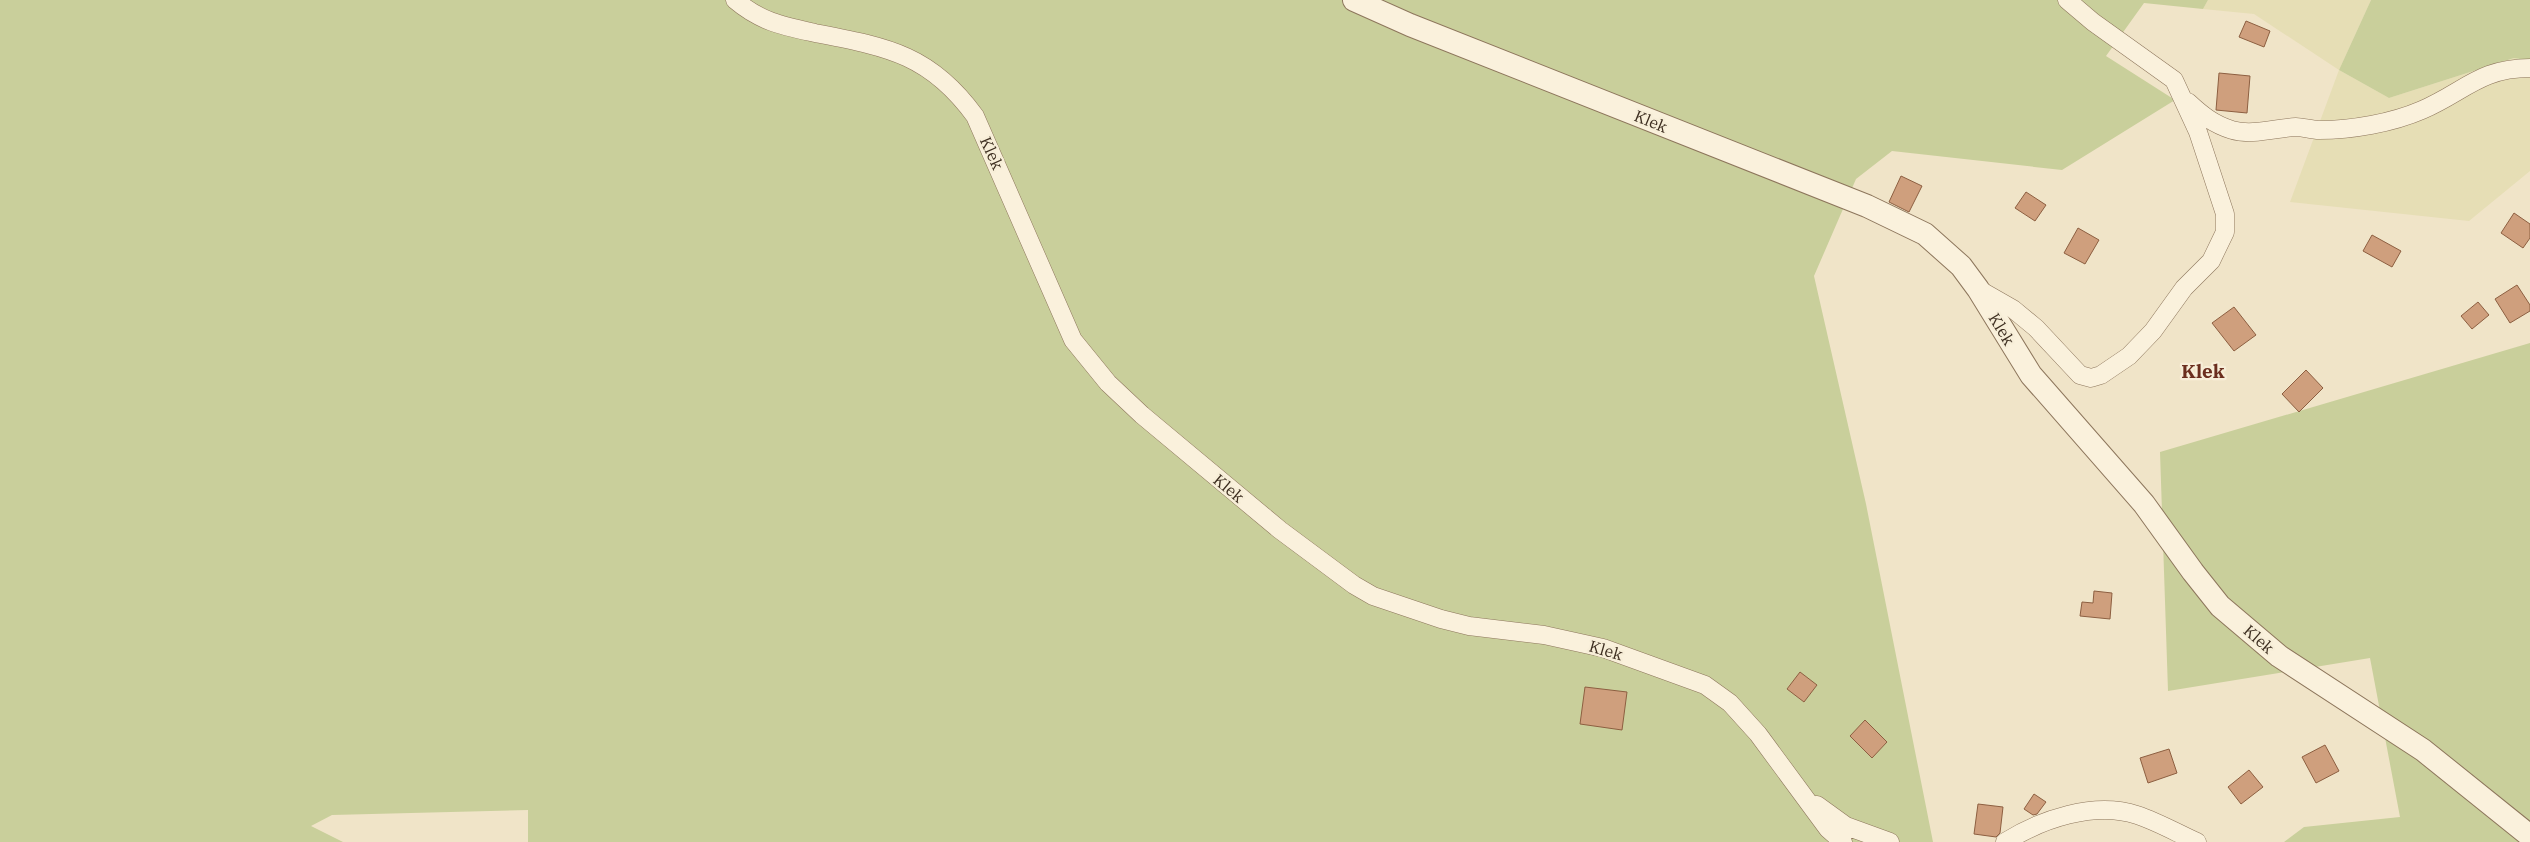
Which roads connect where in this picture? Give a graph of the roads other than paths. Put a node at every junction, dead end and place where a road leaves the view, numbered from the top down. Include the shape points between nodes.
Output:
1 (736, 0) edge
2 (1354, 0) edge
3 (2067, 0) edge
4 (2530, 68) edge
5 (2182, 97) junction
6 (1978, 289) junction
7 (1798, 790) junction
8 (2530, 836) edge
9 (1843, 842) edge
10 (1890, 842) edge
11 (2005, 842) edge
12 (2197, 842) edge

1 - 7 street, Klek via 762,20 902,55 942,77 975,116 1042,264 1060,313 1088,362 1142,415 1288,536 1373,596 1469,626 1603,648 1705,685 1730,703 1758,734
2 - 6 street, Klek via 1867,206 1925,234 1961,266
3 - 5 street via 2174,80
4 - 5 street via 2486,74 2422,110 2343,129 2297,127 2274,131 2234,131 2209,121
5 - 6 street via 2198,132 2225,214 2225,232 2212,261 2184,288 2130,356 2101,375 2091,378 2080,375 2036,328 2013,309
6 - 8 street, Klek via 2031,375 2144,504 2220,606 2278,656 2423,750
7 - 9 street, Klek via 1828,829
7 - 10 street via 1846,826
11 - 12 street via 2037,824 2108,810 2136,814

